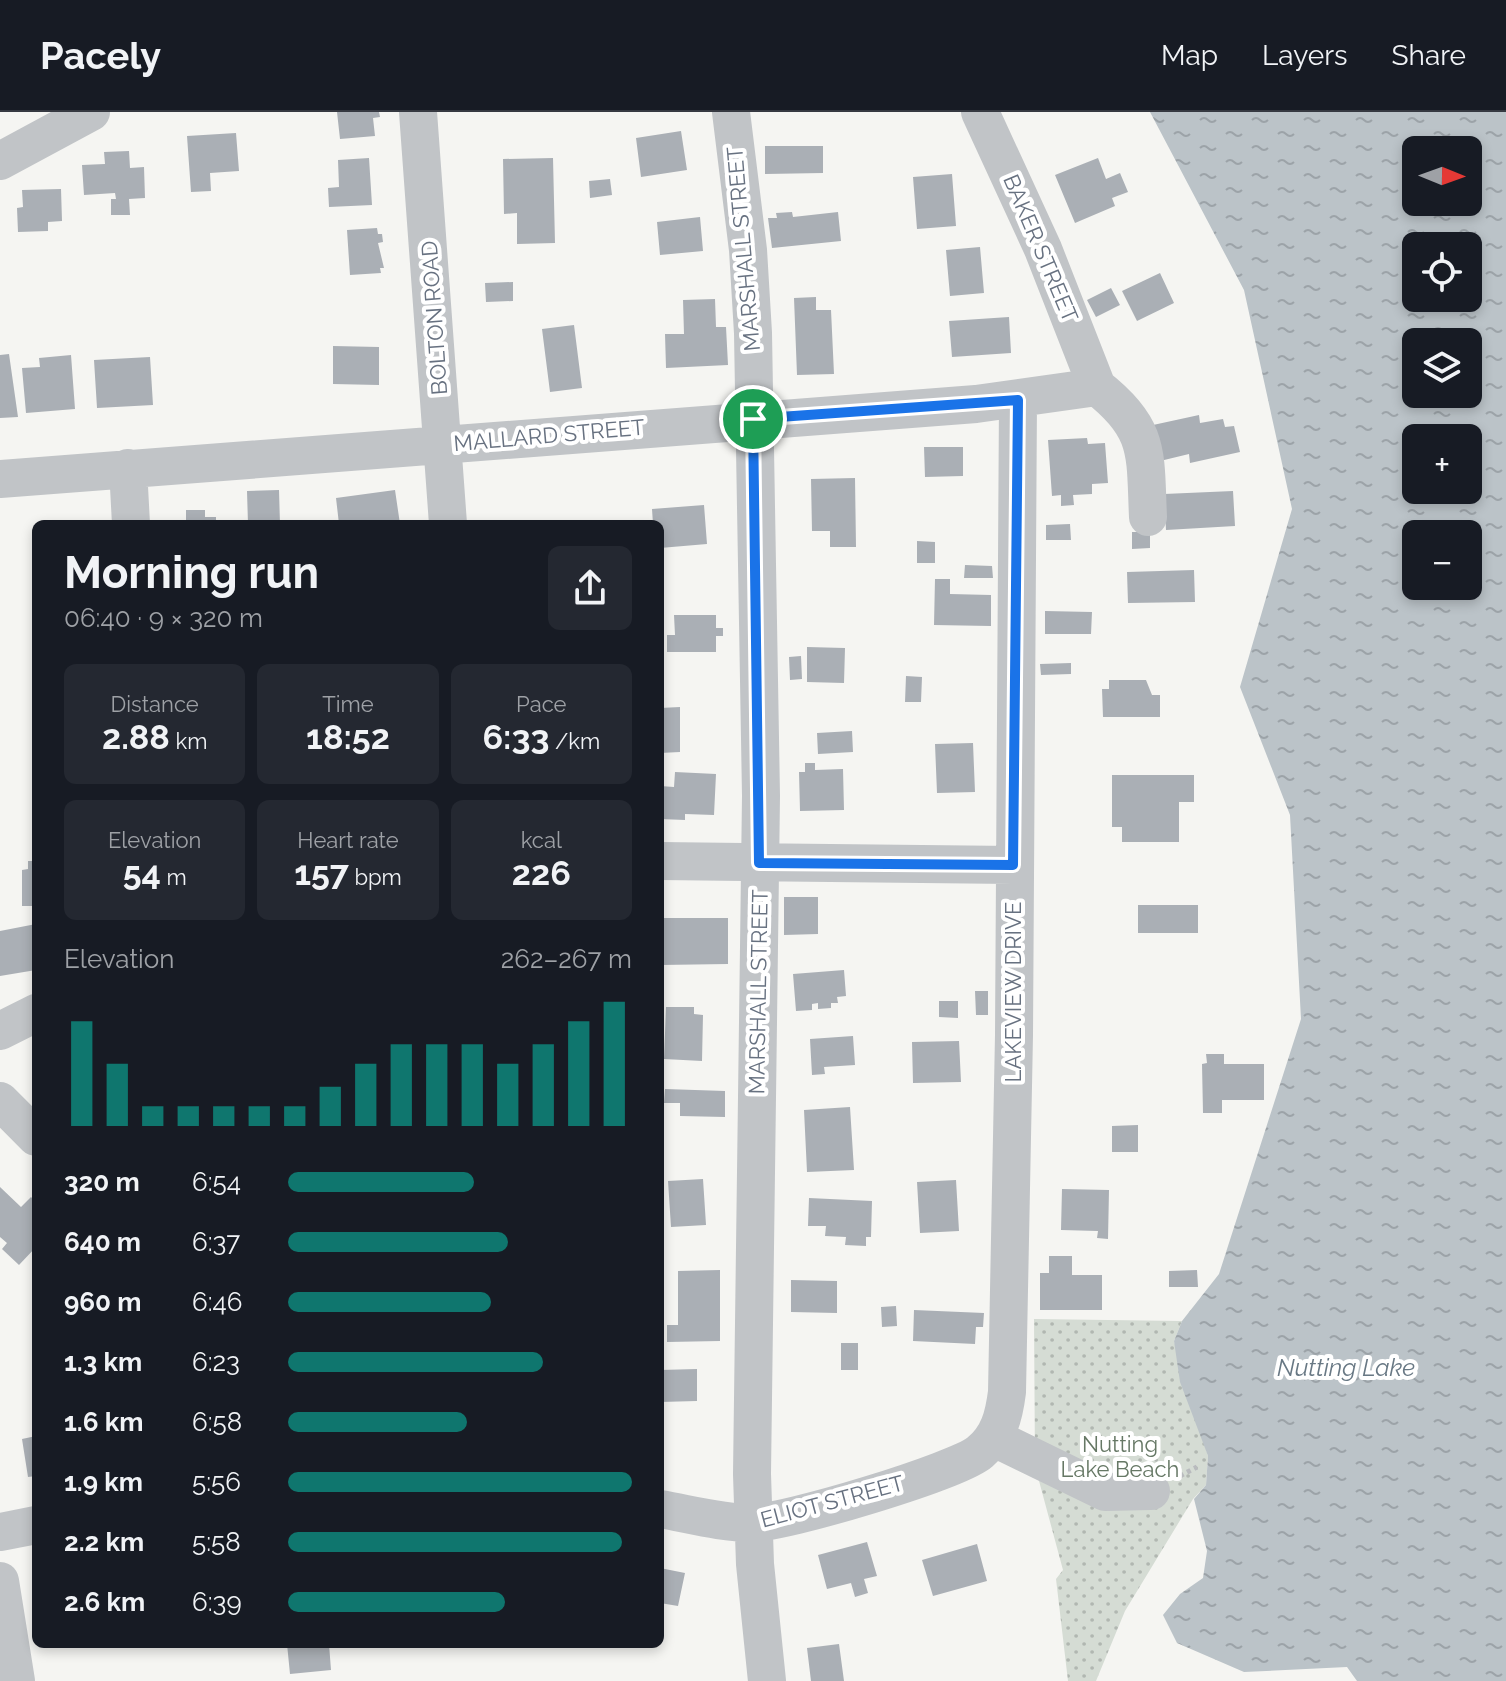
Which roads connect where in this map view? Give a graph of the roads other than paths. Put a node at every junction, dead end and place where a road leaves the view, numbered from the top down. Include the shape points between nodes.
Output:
1 (91, 112) edge
2 (418, 112) edge
3 (731, 112) edge
4 (980, 112) edge
5 (0, 161) edge
6 (1097, 387) junction
7 (1018, 400) junction
8 (753, 419) junction
9 (444, 444) junction
10 (128, 468) junction
11 (0, 479) edge
12 (1148, 517) dead end
13 (131, 520) edge
14 (448, 520) edge
15 (664, 861) edge
16 (759, 863) junction
17 (1013, 865) junction
18 (32, 1015) edge
19 (0, 1031) edge
20 (0, 1101) edge
21 (32, 1133) edge
22 (994, 1438) junction
23 (1151, 1491) dead end
24 (664, 1510) edge
25 (753, 1523) junction
26 (32, 1526) edge
27 (0, 1532) edge
28 (0, 1581) edge
29 (16, 1681) edge
30 (767, 1681) edge

1 - 5 street
2 - 9 street, BOLTON ROAD
3 - 8 street, MARSHALL STREET via 748,250
4 - 6 street, BAKER STREET via 1043,249
6 - 7 street, MALLARD STREET
6 - 12 street via 1137,427
7 - 8 street, MALLARD STREET
7 - 17 street, LAKEVIEW DRIVE
8 - 9 street, MALLARD STREET
8 - 16 street, MARSHALL STREET
9 - 10 street, MALLARD STREET
9 - 14 street, BOLTON ROAD
10 - 11 street, MALLARD STREET
10 - 13 street
15 - 16 street
16 - 17 street
16 - 25 street, MARSHALL STREET
17 - 22 street, LAKEVIEW DRIVE via 1007,1392
18 - 19 street
20 - 21 street
22 - 23 street via 1105,1492
22 - 25 street, ELIOT STREET via 966,1462 833,1506
24 - 25 street, ELIOT STREET
25 - 30 street, MARSHALL STREET
26 - 27 street
28 - 29 street

